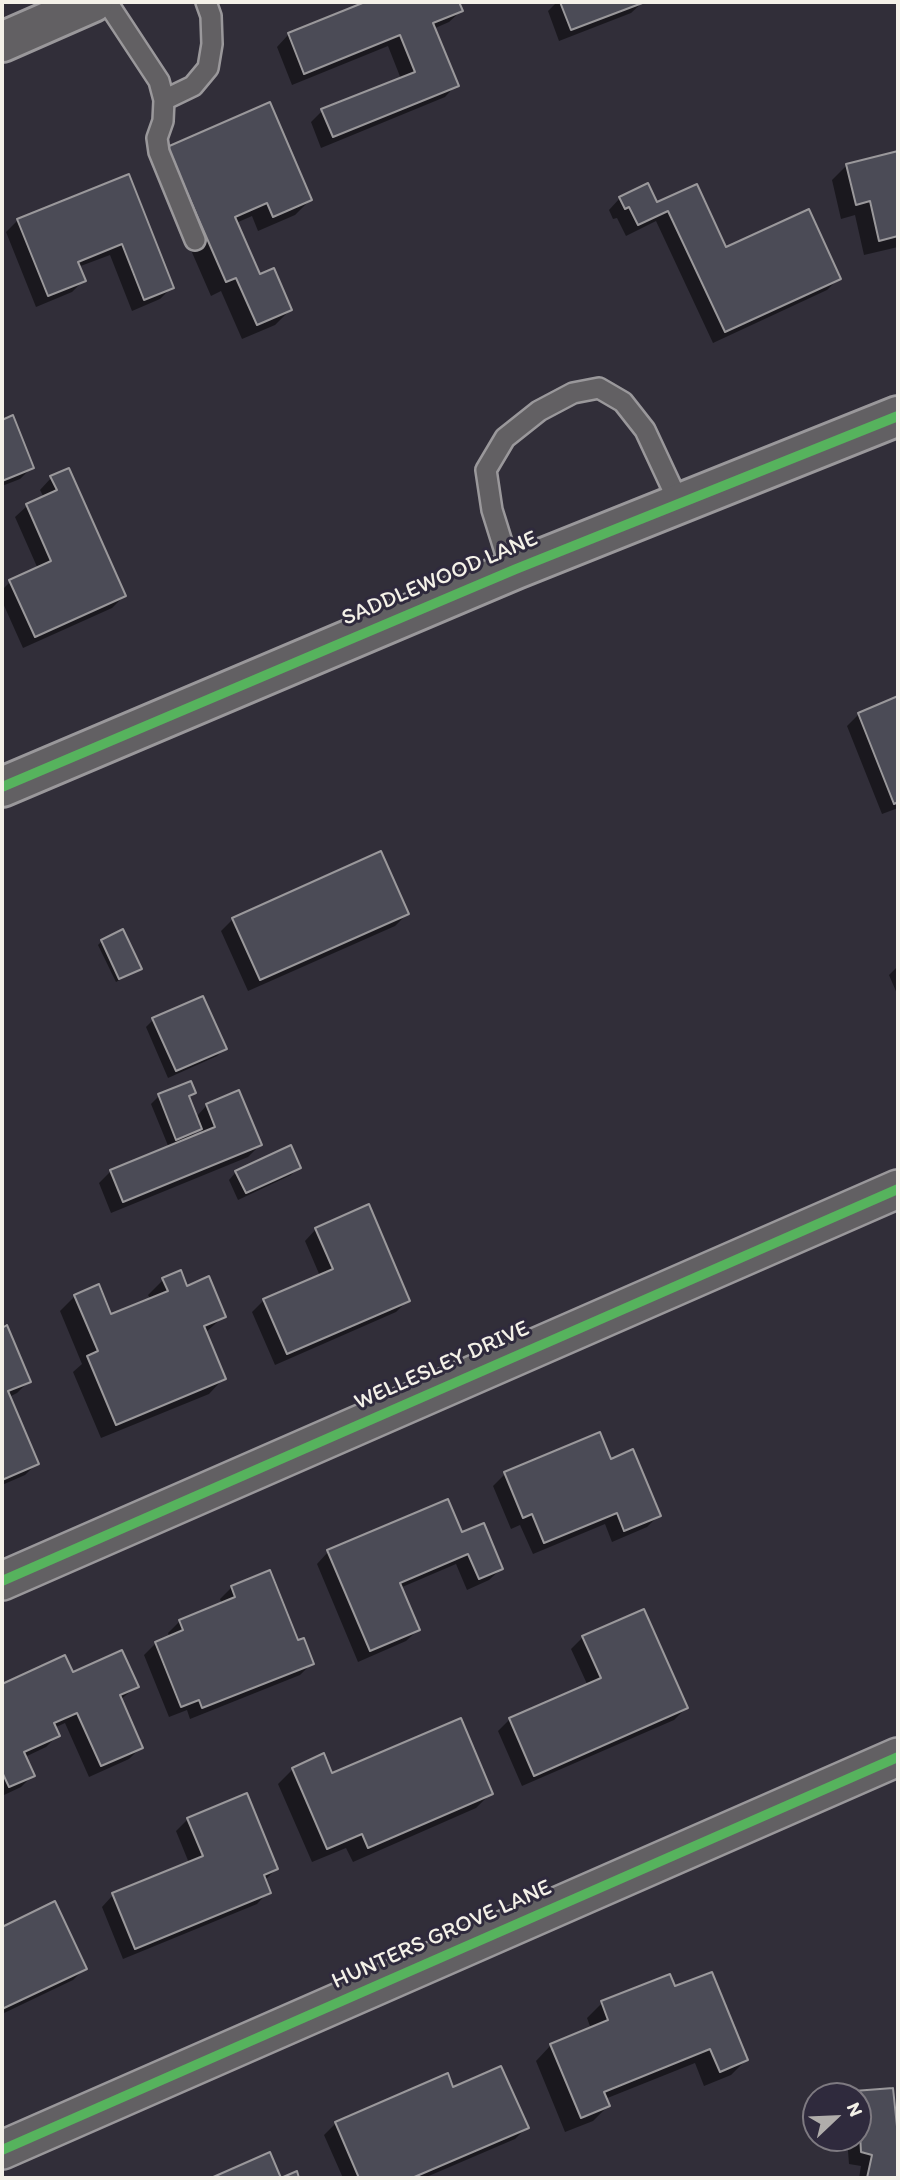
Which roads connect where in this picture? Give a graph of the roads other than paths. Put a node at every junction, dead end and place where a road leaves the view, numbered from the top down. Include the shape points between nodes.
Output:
1 (206, 2) edge
2 (91, 3) edge
3 (2, 42) edge
4 (164, 100) junction
5 (195, 240) dead end
6 (898, 416) edge
7 (679, 503) junction
8 (511, 571) junction
9 (2, 788) edge
10 (898, 1189) edge
11 (2, 1581) edge
12 (898, 1757) edge
13 (2, 2150) edge

1 - 4 lane via 212,44 208,68 193,86
2 - 3 street
2 - 4 lane via 159,81
4 - 5 lane via 159,152
6 - 7 street, SADDLEWOOD LANE
7 - 8 street, SADDLEWOOD LANE
7 - 8 lane via 645,430 624,402 599,388 573,393 538,411 505,438 486,470 492,510
8 - 9 street, SADDLEWOOD LANE
10 - 11 street, WELLESLEY DRIVE
12 - 13 street, HUNTERS GROVE LANE

